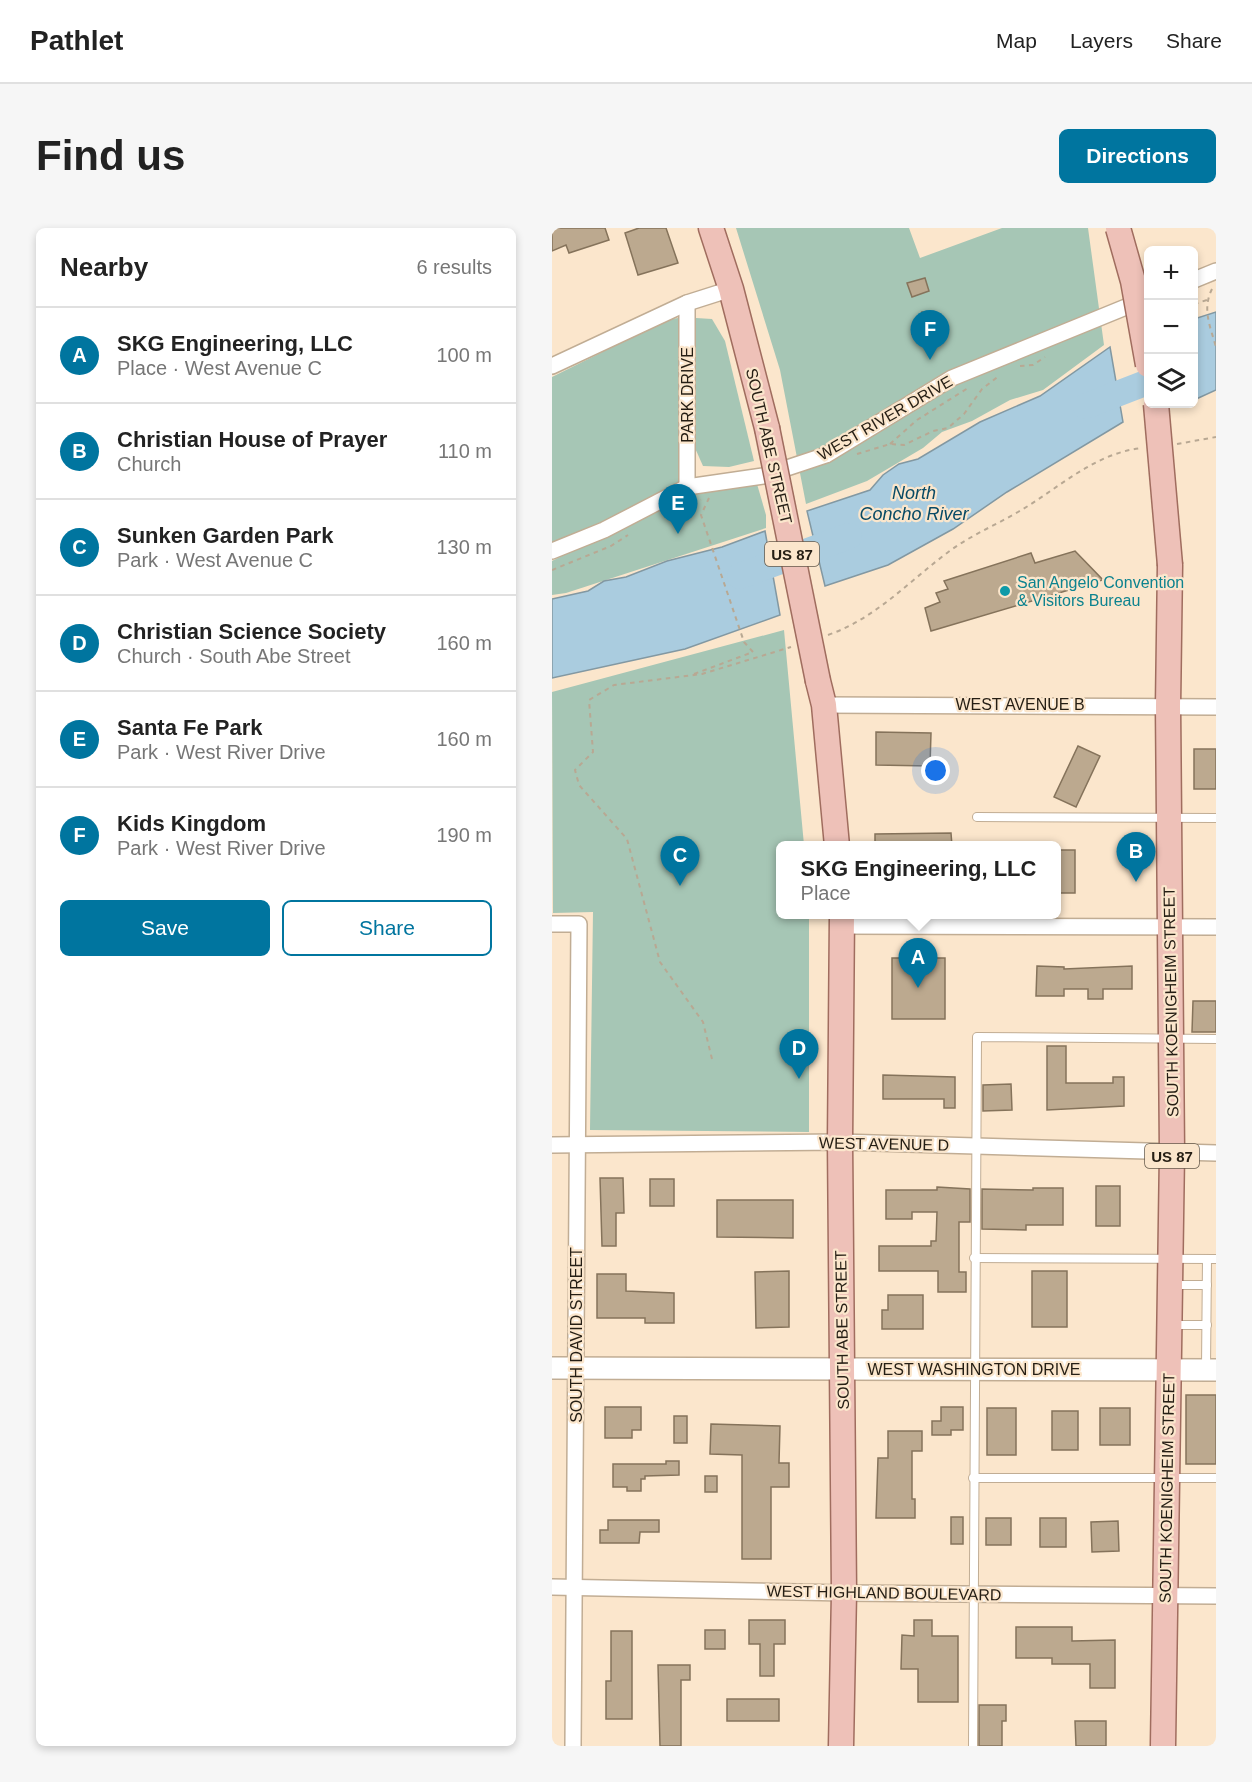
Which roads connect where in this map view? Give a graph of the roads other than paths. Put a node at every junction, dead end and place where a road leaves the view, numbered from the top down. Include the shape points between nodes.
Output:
1 (711, 228) edge
2 (1118, 228) edge
3 (1215, 279) edge
4 (1198, 280) edge
5 (731, 289) junction
6 (1144, 300) edge
7 (687, 303) junction
8 (1147, 354) edge
9 (552, 366) edge
10 (1156, 408) edge
11 (687, 487) junction
12 (552, 551) edge
13 (1216, 695) edge
14 (824, 705) junction
15 (1168, 706) junction
16 (1216, 707) edge
17 (977, 817) dead end
18 (1169, 818) junction
19 (1216, 818) edge
20 (837, 841) edge
21 (842, 920) edge
22 (552, 924) edge
23 (1170, 926) junction
24 (1216, 927) edge
25 (1171, 1039) junction
26 (1216, 1039) edge
27 (840, 1142) junction
28 (552, 1145) edge
29 (577, 1146) junction
30 (974, 1146) junction
31 (1172, 1153) junction
32 (1216, 1153) edge
33 (974, 1258) junction
34 (1170, 1258) junction
35 (1207, 1259) junction
36 (1216, 1259) edge
37 (1170, 1285) junction
38 (1207, 1286) junction
39 (1169, 1325) junction
40 (1207, 1325) junction
41 (552, 1368) edge
42 (575, 1368) junction
43 (843, 1369) junction
44 (974, 1369) junction
45 (1168, 1370) junction
46 (1211, 1370) edge
47 (974, 1478) junction
48 (1167, 1478) junction
49 (1216, 1478) edge
50 (552, 1587) edge
51 (574, 1588) junction
52 (844, 1593) junction
53 (973, 1594) junction
54 (1166, 1596) junction
55 (1216, 1596) edge
56 (573, 1746) edge
57 (841, 1746) edge
58 (973, 1746) edge
59 (1163, 1746) edge

1 - 5 main road, SOUTH ABE STREET / US 87
2 - 8 main road, bridge
3 - 4 street
5 - 7 street
5 - 14 main road, SOUTH ABE STREET / US 87, bridge via 767,428
6 - 11 street, WEST RIVER DRIVE via 952,378 826,455 763,476
7 - 9 street
7 - 11 street, PARK DRIVE
10 - 15 main road, SOUTH KOENIGHEIM STREET / US 87, bridge via 1170,565
11 - 12 street, WEST RIVER DRIVE via 604,531
13 - 16 lane
14 - 15 street, WEST AVENUE B
14 - 20 main road, SOUTH ABE STREET / US 87
15 - 16 street, WEST AVENUE B
15 - 18 main road, SOUTH KOENIGHEIM STREET / US 87
17 - 18 lane
18 - 19 lane
18 - 23 main road, SOUTH KOENIGHEIM STREET / US 87
21 - 23 street
21 - 27 main road, SOUTH ABE STREET
22 - 29 street, SOUTH DAVID STREET via 579,924
23 - 24 street
23 - 25 main road, SOUTH KOENIGHEIM STREET / US 87
25 - 26 lane
25 - 30 lane via 976,1037
25 - 31 main road, SOUTH KOENIGHEIM STREET / US 87
27 - 29 street, WEST AVENUE D
27 - 30 street, WEST AVENUE D
27 - 43 main road, SOUTH ABE STREET
28 - 29 street, WEST AVENUE D
29 - 42 street, SOUTH DAVID STREET
30 - 31 street, WEST AVENUE D
30 - 33 lane
31 - 32 street, WEST AVENUE D
31 - 34 main road, SOUTH KOENIGHEIM STREET / US 87
33 - 34 lane
33 - 44 lane
34 - 35 lane
34 - 37 main road, SOUTH KOENIGHEIM STREET / US 87
35 - 36 lane
35 - 38 lane
37 - 38 lane
37 - 39 main road, SOUTH KOENIGHEIM STREET / US 87
38 - 40 lane
39 - 40 lane
39 - 45 main road, SOUTH KOENIGHEIM STREET / US 87
40 - 46 lane
41 - 42 street, WEST WASHINGTON DRIVE
42 - 43 street, WEST WASHINGTON DRIVE
42 - 51 street, SOUTH DAVID STREET
43 - 44 street, WEST WASHINGTON DRIVE
43 - 52 main road, SOUTH ABE STREET
44 - 45 street, WEST WASHINGTON DRIVE
44 - 47 lane
45 - 46 street, WEST WASHINGTON DRIVE
45 - 48 main road, SOUTH KOENIGHEIM STREET / US 87
47 - 48 lane
47 - 53 lane
48 - 49 lane
48 - 54 main road, SOUTH KOENIGHEIM STREET / US 87
50 - 51 street, WEST HIGHLAND BOULEVARD
51 - 52 street, WEST HIGHLAND BOULEVARD
51 - 56 street, SOUTH DAVID STREET
52 - 53 street, WEST HIGHLAND BOULEVARD
52 - 57 main road, SOUTH ABE STREET
53 - 54 street, WEST HIGHLAND BOULEVARD
53 - 58 lane
54 - 55 street, WEST HIGHLAND BOULEVARD
54 - 59 main road, SOUTH KOENIGHEIM STREET / US 87

